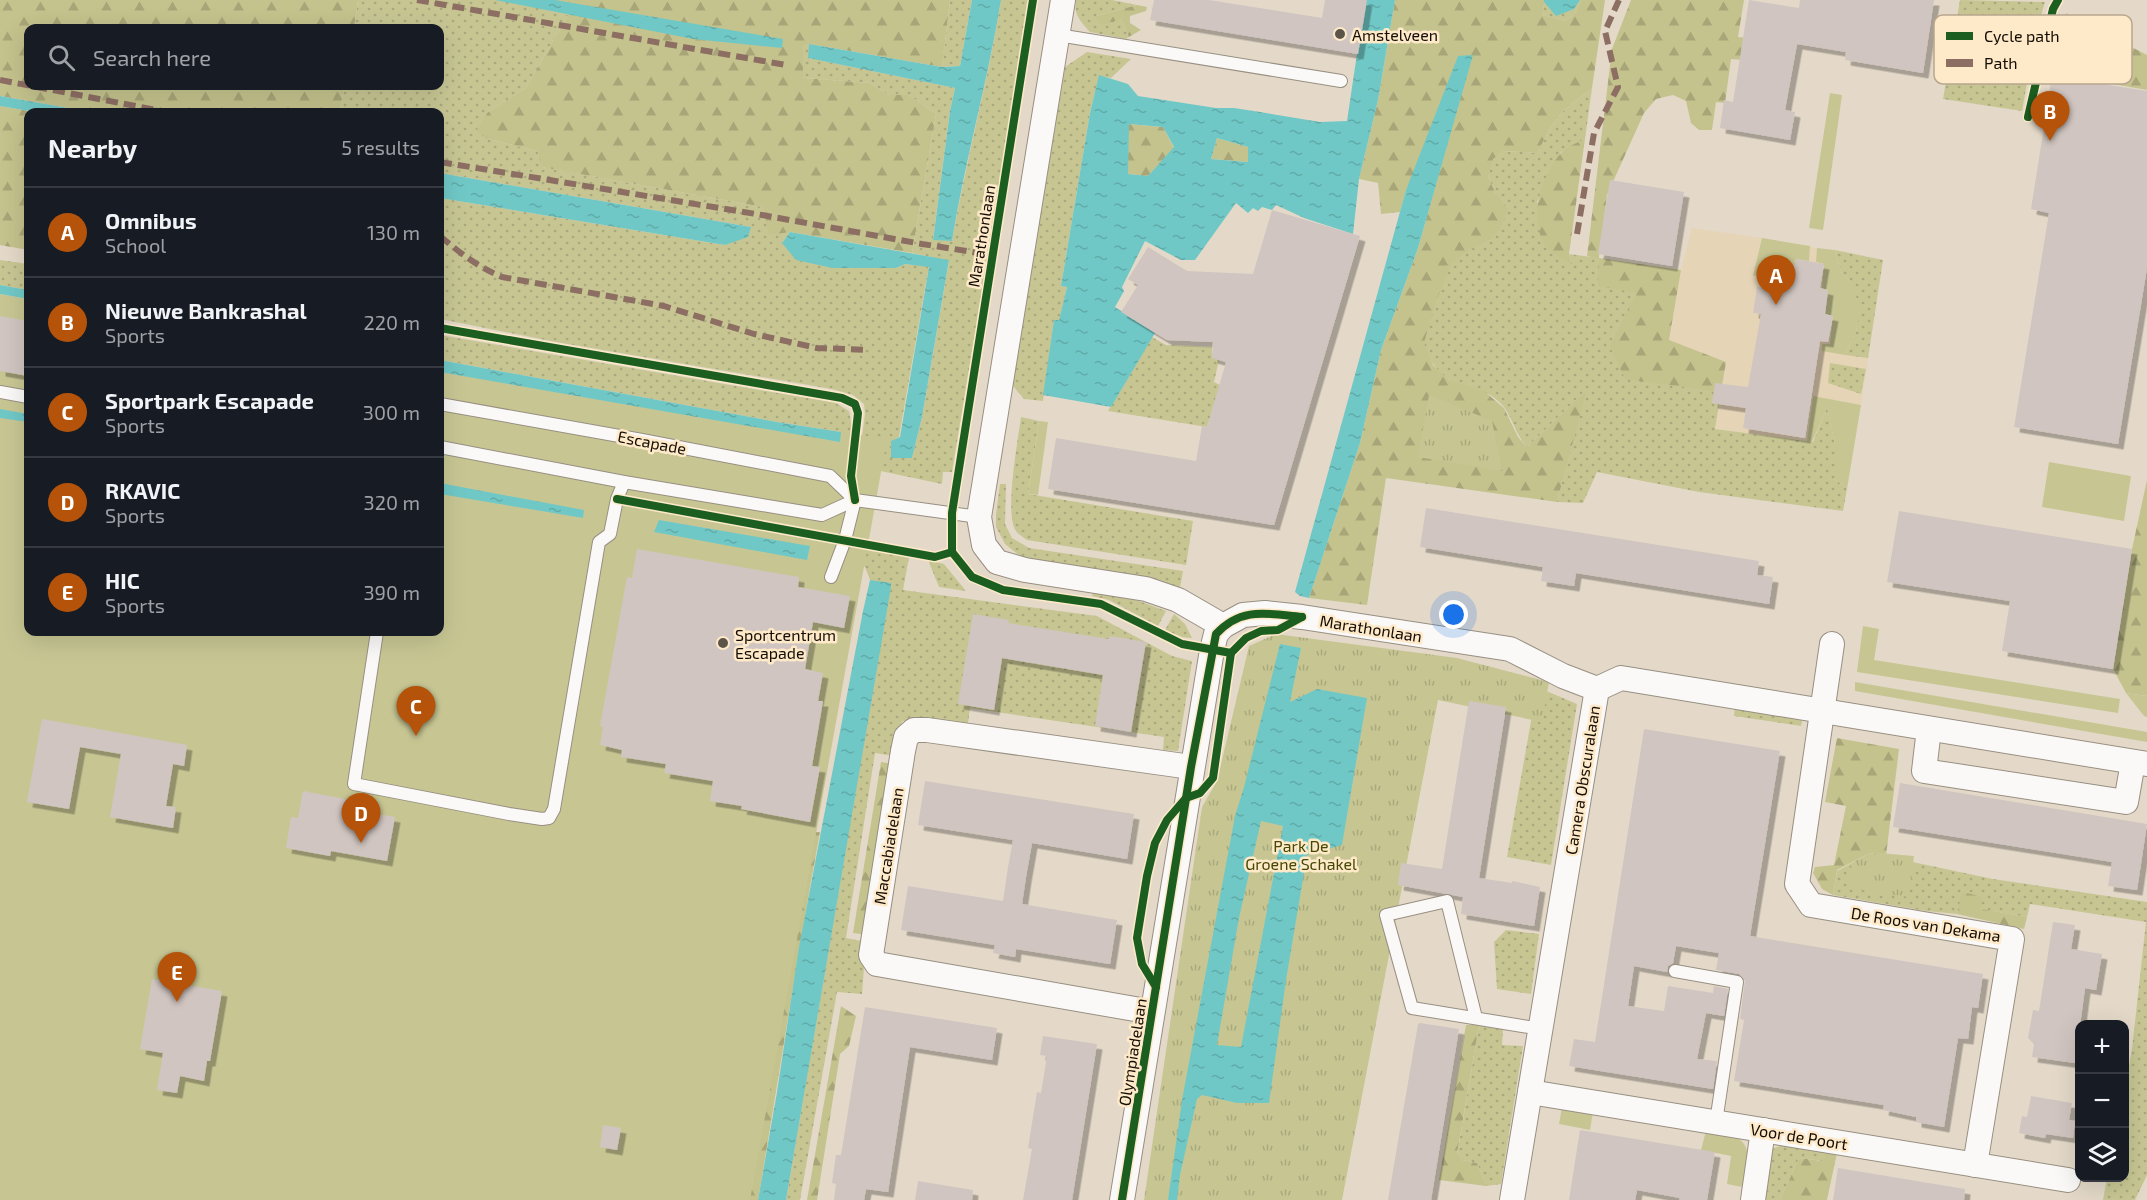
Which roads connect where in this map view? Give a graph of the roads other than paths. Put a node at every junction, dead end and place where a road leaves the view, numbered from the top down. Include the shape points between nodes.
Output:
1 (1063, 0) edge
2 (1058, 34) junction
3 (1341, 81) dead end
4 (0, 392) edge
5 (24, 396) edge
6 (444, 405) edge
7 (444, 448) edge
8 (624, 482) junction
9 (855, 500) junction
10 (979, 517) junction
11 (831, 577) dead end
12 (1223, 626) junction
13 (376, 636) edge
14 (1832, 644) dead end
15 (1597, 689) junction
16 (1824, 712) junction
17 (1929, 729) junction
18 (2140, 763) edge
19 (1191, 767) junction
20 (1675, 971) dead end
21 (1152, 1011) junction
22 (1476, 1018) junction
23 (1541, 1029) junction
24 (1530, 1092) junction
25 (1716, 1122) junction
26 (1763, 1130) junction
27 (1975, 1165) junction
28 (2068, 1180) dead end
29 (1122, 1200) edge
30 (1512, 1200) edge
31 (1753, 1200) edge

1 - 2 street
2 - 3 lane
2 - 10 street
4 - 5 lane
6 - 9 lane, Escapade via 830,476
7 - 8 lane
8 - 9 lane via 822,515
8 - 13 lane via 610,534 599,542 554,809 549,818 354,784
9 - 10 lane
9 - 11 lane
10 - 12 street via 984,545 997,562 1166,594
12 - 15 street, Marathonlaan via 1243,615 1265,613 1510,649
12 - 19 street, Olympiadelaan via 1216,634 1212,650
14 - 16 street
15 - 16 street, Camera Obscuralaan via 1622,678
15 - 23 street, Camera Obscuralaan
16 - 17 street, Camera Obscuralaan
16 - 27 street, De Roos van Dekama via 1797,884 1811,905 2012,939
17 - 18 street, Camera Obscuralaan
17 - 18 street, Camera Obscuralaan via 1924,771 2126,802
19 - 21 street, Olympiadelaan
19 - 21 street, Maccabiadelaan via 927,730 914,730 906,737 903,750 871,955 877,964
20 - 25 lane via 1737,982
21 - 29 street, Olympiadelaan
22 - 22 lane via 1412,1008 1386,915 1447,901
22 - 23 lane
23 - 24 street, Camera Obscuralaan
24 - 25 street, Voor de Poort
24 - 30 street, Camera Obscuralaan
25 - 26 street, Voor de Poort
26 - 27 street, Voor de Poort
26 - 31 street
27 - 28 street, Voor de Poort

